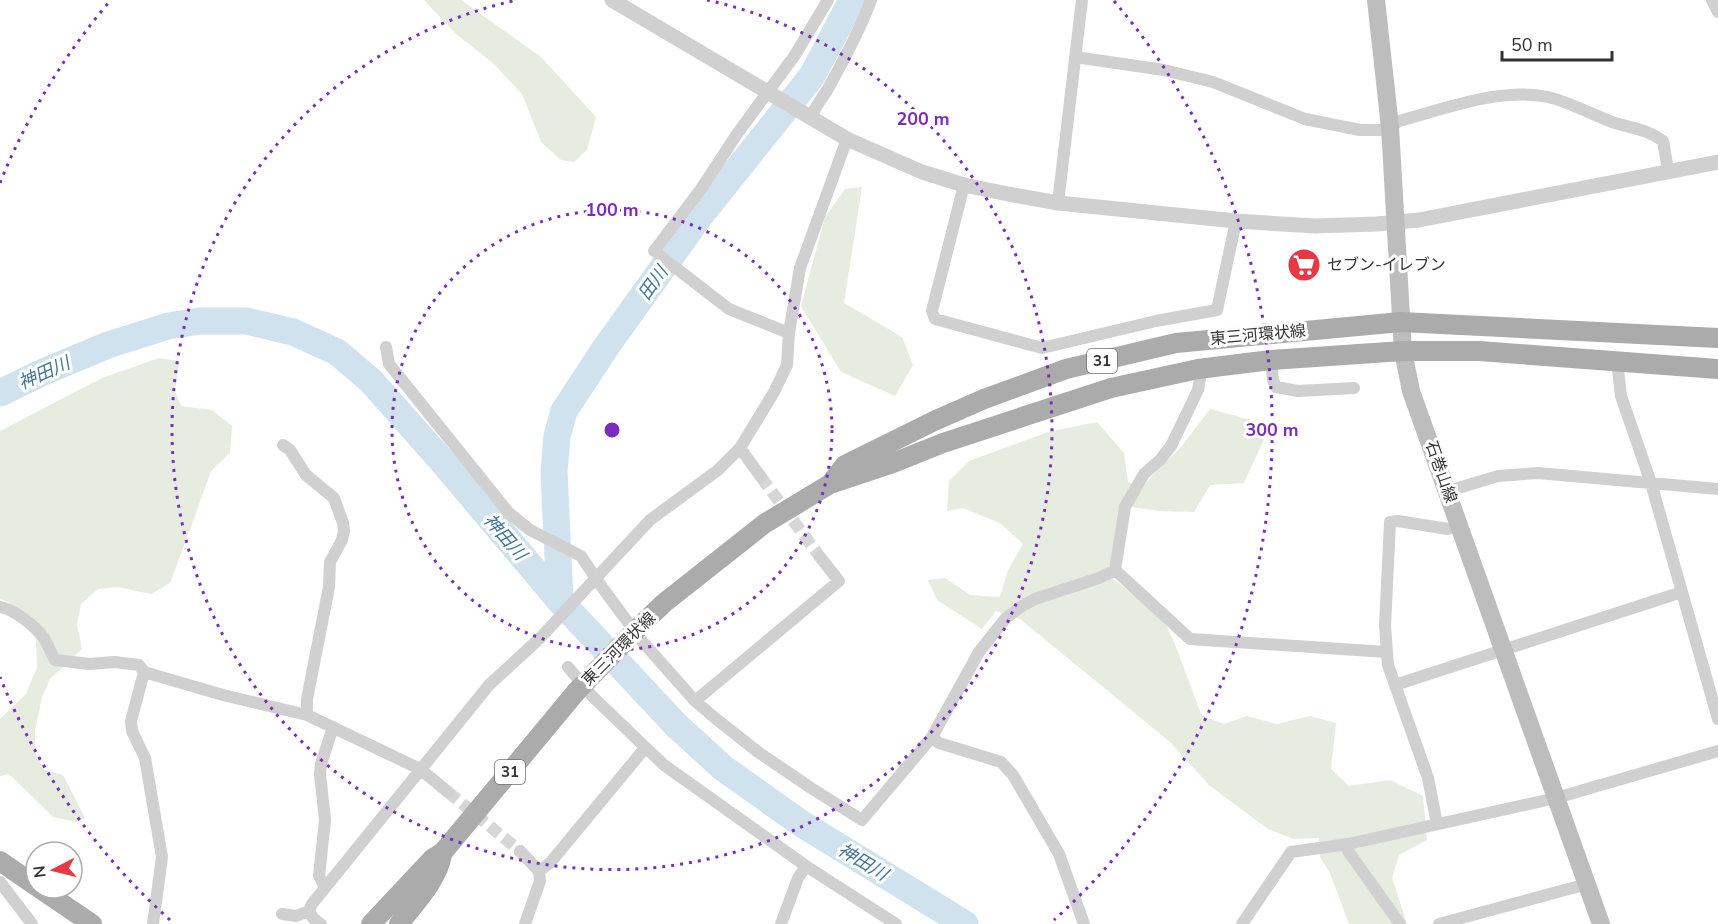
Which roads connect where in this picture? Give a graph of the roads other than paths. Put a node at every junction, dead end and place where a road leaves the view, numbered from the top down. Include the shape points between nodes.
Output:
1 (612, 0) edge
2 (828, 0) edge
3 (871, 0) edge
4 (1082, 0) edge
5 (1376, 0) edge
6 (1712, 0) edge
7 (1718, 12) edge
8 (1075, 57) junction
9 (772, 95) junction
10 (807, 115) junction
11 (1390, 127) junction
12 (847, 140) junction
13 (1718, 162) edge
14 (1668, 170) junction
15 (964, 185) junction
16 (1058, 203) junction
17 (1236, 221) junction
18 (1397, 222) junction
19 (1401, 322) junction
20 (789, 333) junction
21 (1718, 339) edge
22 (386, 347) dead end
23 (1403, 351) junction
24 (1270, 360) junction
25 (1617, 361) junction
26 (1198, 369) junction
27 (1718, 369) edge
28 (1354, 388) dead end
29 (283, 445) dead end
30 (740, 448) junction
31 (761, 477) tunnel mouth
32 (1651, 483) junction
33 (830, 484) junction
34 (1718, 489) edge
35 (1448, 491) junction
36 (1459, 526) junction
37 (820, 557) tunnel mouth
38 (1115, 570) junction
39 (596, 578) junction
40 (1682, 592) junction
41 (0, 607) edge
42 (1503, 649) junction
43 (1386, 652) junction
44 (568, 667) dead end
45 (144, 672) junction
46 (1395, 685) junction
47 (695, 701) junction
48 (306, 715) junction
49 (1718, 719) edge
50 (333, 727) junction
51 (932, 737) junction
52 (645, 748) junction
53 (1718, 751) edge
54 (420, 769) junction
55 (448, 792) tunnel mouth
56 (1556, 798) junction
57 (1437, 824) junction
58 (1348, 844) junction
59 (519, 851) tunnel mouth
60 (443, 852) junction
61 (0, 861) edge
62 (806, 866) junction
63 (539, 871) junction
64 (24, 878) edge
65 (0, 882) edge
66 (1587, 884) junction
67 (325, 887) junction
68 (56, 900) edge
69 (309, 911) junction
70 (282, 914) dead end
71 (32, 924) edge
72 (92, 924) edge
73 (153, 924) edge
74 (321, 924) edge
75 (371, 924) edge
76 (399, 924) edge
77 (525, 924) edge
78 (781, 924) edge
79 (896, 924) edge
80 (1084, 924) edge
81 (1242, 924) edge
82 (1400, 924) edge
83 (1439, 924) edge
84 (1601, 924) edge

1 - 9 street
2 - 9 street
3 - 10 street via 840,68
4 - 8 street
5 - 11 main road, 石巻山線
6 - 7 street
8 - 11 street via 1164,70 1213,82 1305,119 1360,130
8 - 16 street
9 - 10 street
9 - 20 street via 656,253 729,309
10 - 12 street
11 - 14 street via 1399,121 1498,96 1548,97 1614,123 1653,133 1663,141
11 - 18 main road, 石巻山線
12 - 15 street
12 - 20 street via 800,268
13 - 14 street
14 - 18 street
15 - 16 street
15 - 17 street via 932,311 935,319 1042,348 1218,310
16 - 17 street
17 - 18 street via 1315,226
18 - 19 main road, 石巻山線
19 - 21 main road, 東三河環状線 / 31
19 - 23 main road, 石巻山線
19 - 33 main road, 東三河環状線 / 31 via 1176,343 1066,369 934,421 845,465
20 - 30 street via 787,365
22 - 39 street via 389,364 509,513 530,530 581,556
23 - 24 main road, 東三河環状線 / 31
23 - 25 main road, 東三河環状線 / 31 via 1479,351
23 - 35 main road, 石巻山線 via 1412,391
24 - 26 main road, 東三河環状線 / 31
24 - 28 street via 1276,387 1298,391
25 - 27 main road, 東三河環状線 / 31
25 - 32 street via 1620,396
26 - 33 main road, 東三河環状線 / 31 via 1111,388
26 - 38 street via 1198,390 1171,446 1144,474 1125,507
29 - 48 street via 306,475 334,498 344,531 330,562
30 - 31 street
30 - 39 street via 718,470 650,520
32 - 34 street
32 - 35 street via 1538,473 1498,476
32 - 40 street
33 - 60 main road, 東三河環状線 / 31, bridge via 764,524 664,603 576,692
35 - 36 main road, 石巻山線
36 - 42 main road, 石巻山線
36 - 43 street via 1448,530 1390,522
37 - 47 street via 839,581
38 - 43 street via 1190,639
38 - 51 street via 1035,598 1006,618 979,652
39 - 47 street via 641,640
39 - 54 street via 489,685
40 - 42 street
40 - 49 street
41 - 45 street via 7,608 43,637 55,660 139,665
42 - 46 street
42 - 56 main road, 石巻山線
43 - 46 street
44 - 52 street
45 - 48 street
45 - 73 street via 131,720 145,758 162,857
46 - 57 street via 1428,778
47 - 51 street via 758,752 862,820
48 - 50 street
50 - 54 street
50 - 67 street via 320,774 325,820 319,876
51 - 80 street via 1001,762 1013,775 1059,854
52 - 62 street via 698,791
52 - 63 street via 550,863
53 - 56 street
54 - 55 street
54 - 67 street
56 - 57 street
56 - 66 main road, 石巻山線
57 - 58 street
58 - 81 street via 1291,852
58 - 82 street via 1348,851
59 - 63 street
60 - 75 main road, 東三河環状線 / 31
60 - 76 main road, 東三河環状線 / 31 via 440,868
61 - 64 main road
62 - 78 street
62 - 79 street
63 - 77 street via 540,881
65 - 71 street
66 - 83 street
66 - 84 main road, 石巻山線
67 - 69 street
68 - 72 main road
69 - 70 street via 296,916
69 - 74 street

